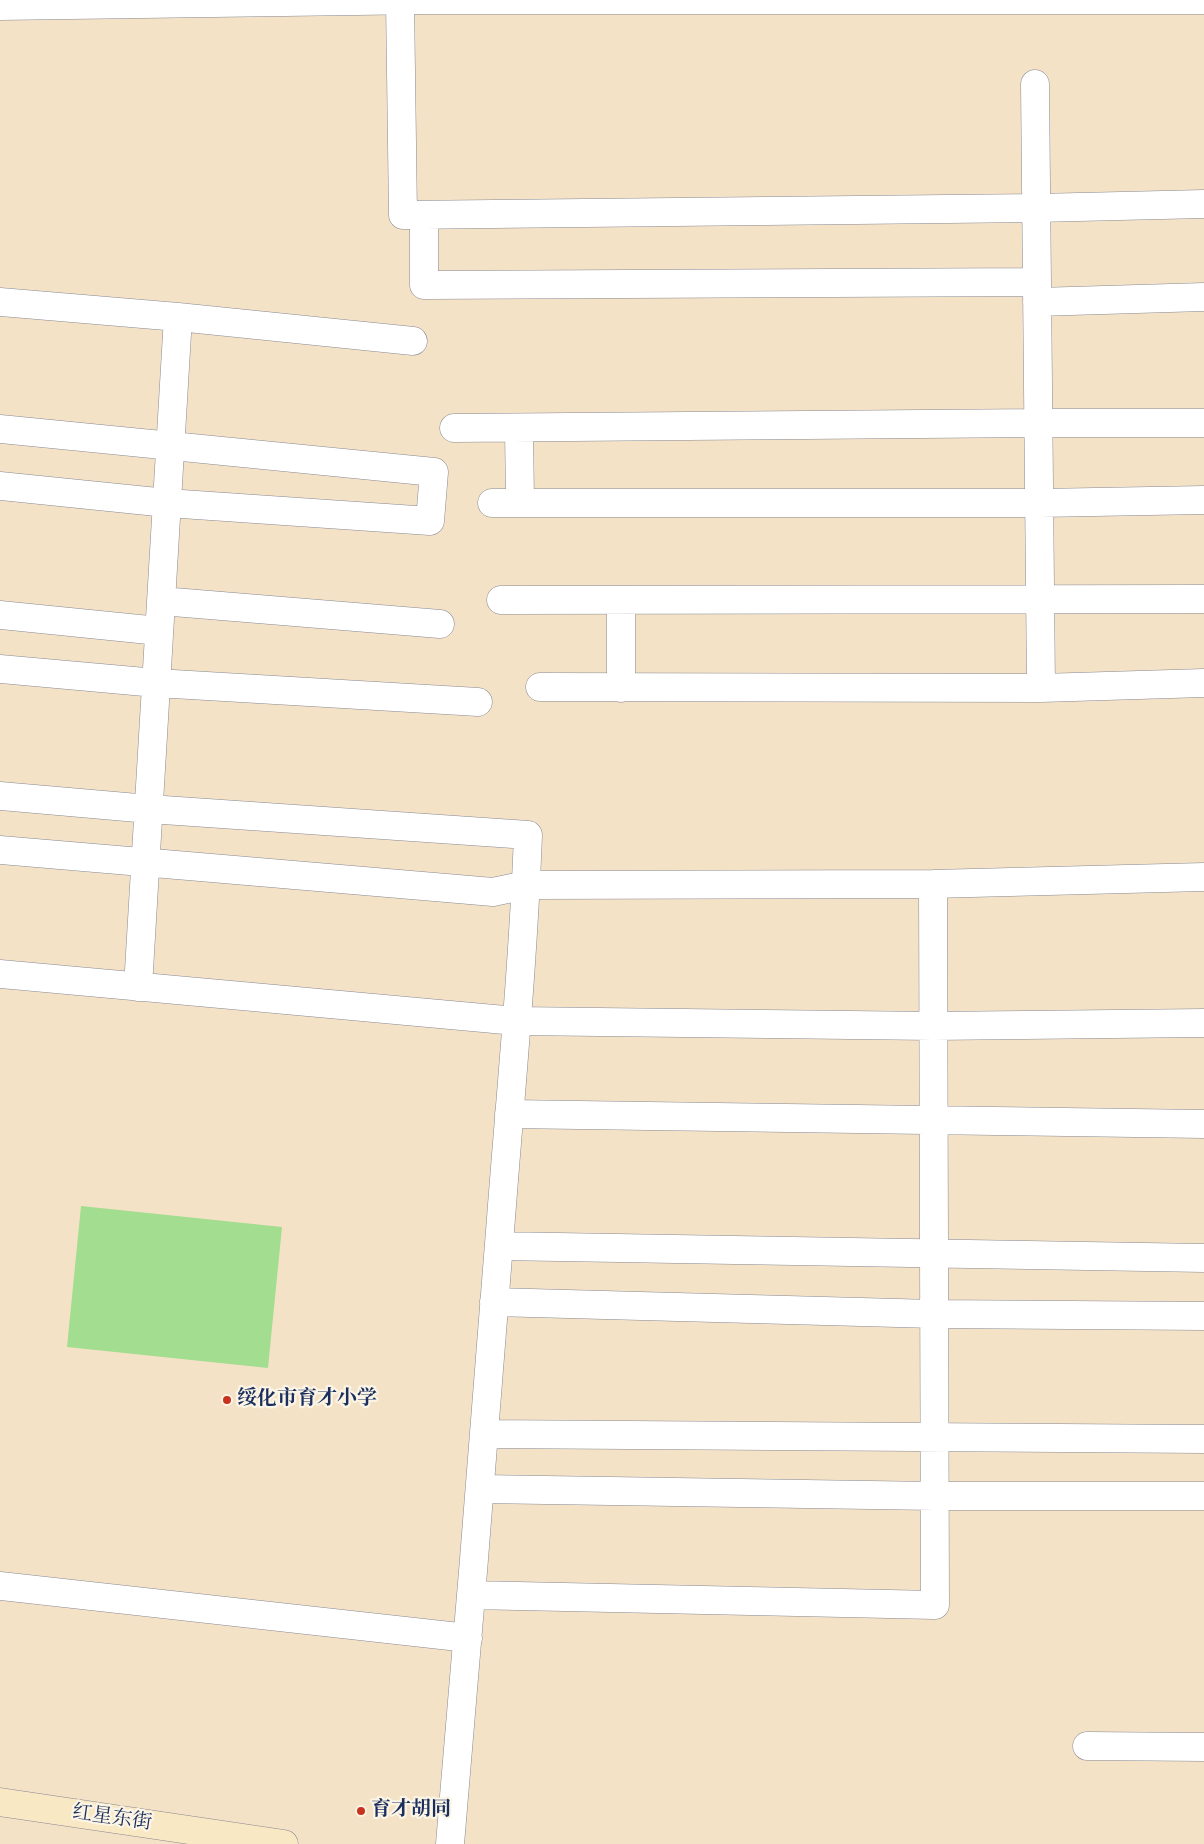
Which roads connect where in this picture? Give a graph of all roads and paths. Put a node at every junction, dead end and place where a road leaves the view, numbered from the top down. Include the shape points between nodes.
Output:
1 (427, 0) edge
2 (1204, 0) edge
3 (400, 1) edge
4 (0, 6) edge
5 (1035, 84) dead end
6 (1204, 204) edge
7 (1036, 208) junction
8 (424, 215) junction
9 (1037, 292) junction
10 (1204, 297) edge
11 (0, 302) edge
12 (178, 317) junction
13 (413, 341) dead end
14 (1039, 423) junction
15 (1204, 424) edge
16 (454, 428) dead end
17 (519, 428) junction
18 (0, 430) edge
19 (170, 446) junction
20 (0, 486) edge
21 (1204, 500) edge
22 (492, 502) dead end
23 (520, 502) junction
24 (167, 503) junction
25 (1040, 503) junction
26 (1204, 599) edge
27 (501, 600) dead end
28 (621, 600) junction
29 (1040, 600) junction
30 (161, 601) junction
31 (0, 615) edge
32 (440, 624) dead end
33 (159, 631) junction
34 (0, 669) edge
35 (156, 683) junction
36 (1204, 683) edge
37 (540, 688) dead end
38 (621, 688) junction
39 (1041, 688) junction
40 (478, 702) dead end
41 (0, 796) edge
42 (149, 809) junction
43 (0, 850) edge
44 (145, 863) junction
45 (1204, 877) edge
46 (933, 884) junction
47 (526, 885) junction
48 (0, 974) edge
49 (138, 987) junction
50 (516, 1021) junction
51 (1204, 1023) edge
52 (933, 1026) junction
53 (509, 1114) junction
54 (934, 1122) junction
55 (1204, 1124) edge
56 (499, 1246) junction
57 (934, 1253) junction
58 (1204, 1258) edge
59 (494, 1302) junction
60 (934, 1314) junction
61 (1204, 1316) edge
62 (484, 1434) junction
63 (935, 1437) junction
64 (1204, 1439) edge
65 (480, 1489) junction
66 (935, 1496) junction
67 (1204, 1496) edge
68 (0, 1586) edge
69 (471, 1595) junction
70 (468, 1638) junction
71 (1088, 1746) dead end
72 (1204, 1747) edge
73 (0, 1802) edge
74 (284, 1844) edge
75 (450, 1844) edge

1 - 2 street
1 - 3 street
3 - 4 street
3 - 8 street via 403,215
5 - 7 street
6 - 7 street
7 - 8 street
7 - 9 street
8 - 9 street via 424,285
9 - 10 street
9 - 14 street
11 - 12 street
12 - 13 street
12 - 19 street
14 - 15 street
14 - 17 street
14 - 25 street
16 - 17 street
17 - 23 street
18 - 19 street
19 - 24 street
19 - 24 street via 434,472 430,521
20 - 24 street
21 - 25 street
22 - 23 street
23 - 25 street
24 - 30 street
25 - 29 street
26 - 29 street
27 - 28 street
28 - 29 street
28 - 38 street
29 - 39 street
30 - 32 street
30 - 33 street
31 - 33 street
33 - 35 street
34 - 35 street
35 - 40 street
35 - 42 street
36 - 39 street
37 - 38 street
38 - 39 street
41 - 42 street
42 - 44 street
42 - 47 street via 528,835
43 - 44 street
44 - 47 street via 493,892
44 - 49 street
45 - 46 street
46 - 47 street
46 - 52 street
47 - 50 street
48 - 49 street
49 - 50 street
50 - 52 street
50 - 53 street
51 - 52 street
52 - 54 street
53 - 54 street
53 - 56 street
54 - 55 street
54 - 57 street
56 - 57 street
56 - 59 street
57 - 58 street
57 - 60 street
59 - 60 street
59 - 62 street
60 - 61 street
60 - 63 street
62 - 63 street
62 - 65 street
63 - 64 street
63 - 66 street
65 - 66 street
65 - 69 street
66 - 67 street
66 - 69 street via 935,1604
68 - 70 street
69 - 70 street
70 - 75 street
71 - 72 street
73 - 74 main road, 红星东街

